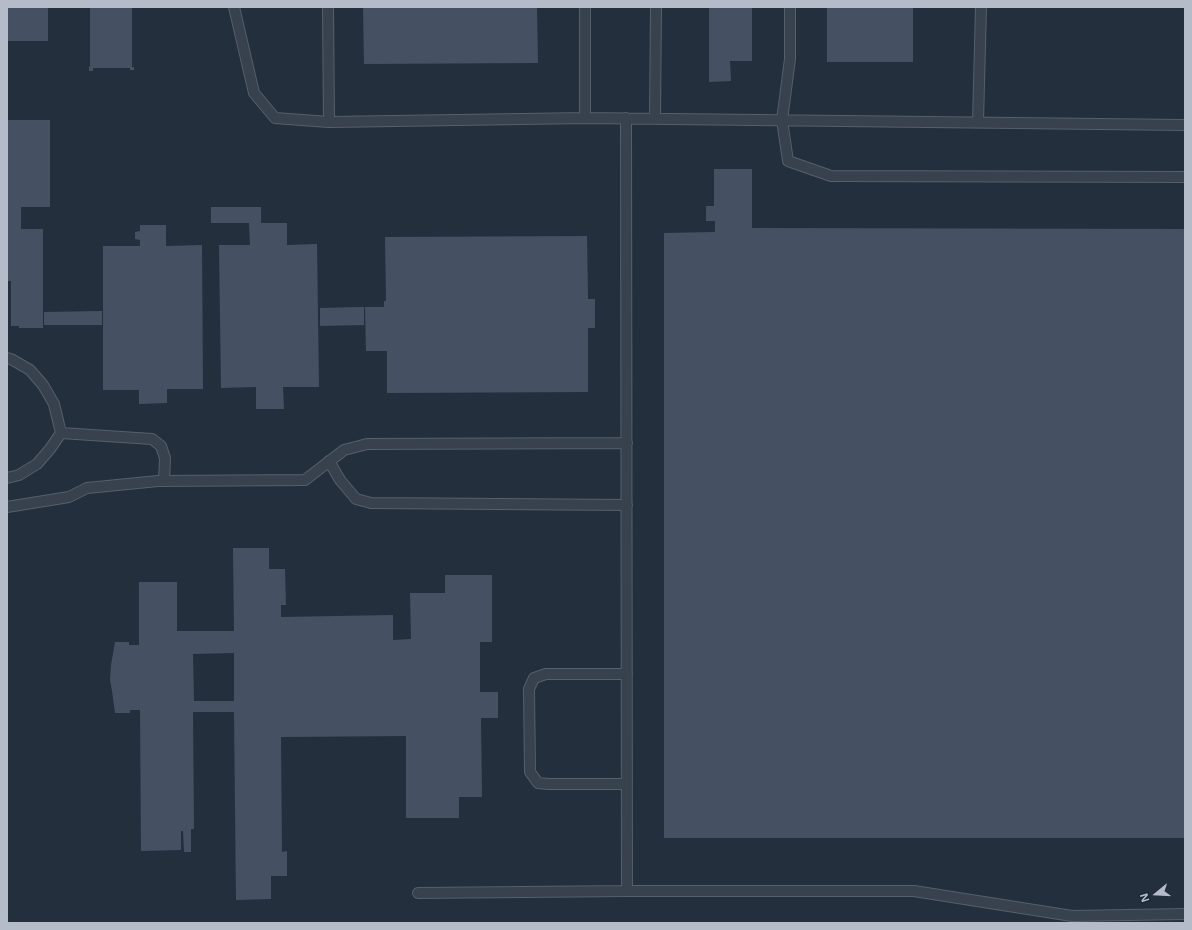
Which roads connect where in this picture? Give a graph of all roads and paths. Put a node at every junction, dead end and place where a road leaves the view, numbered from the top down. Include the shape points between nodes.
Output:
1 (234, 7) edge
2 (328, 7) edge
3 (585, 7) edge
4 (656, 7) edge
5 (790, 7) edge
6 (981, 7) edge
7 (585, 118) junction
8 (626, 118) junction
9 (655, 118) junction
10 (782, 120) junction
11 (329, 122) junction
12 (978, 122) junction
13 (1185, 125) edge
14 (1185, 177) edge
15 (7, 358) edge
16 (61, 433) junction
17 (627, 443) junction
18 (329, 461) junction
19 (7, 478) edge
20 (164, 481) junction
21 (627, 505) junction
22 (7, 507) edge
23 (627, 674) junction
24 (627, 784) junction
25 (627, 890) junction
26 (418, 893) dead end
27 (1185, 914) edge

1 - 11 lane via 254,93 275,118
2 - 11 lane
3 - 7 lane
4 - 9 lane
5 - 10 lane via 790,60
6 - 12 lane
7 - 8 lane
7 - 11 lane
8 - 9 lane
8 - 17 lane
9 - 10 lane
10 - 12 lane
10 - 14 lane via 788,161 831,176
12 - 13 lane
15 - 16 lane via 30,370 43,385 54,404
16 - 19 lane via 37,464
16 - 20 lane via 152,439 161,446 165,458
17 - 18 lane via 367,444 344,450
17 - 21 lane
18 - 20 lane via 305,480
18 - 21 lane via 340,480 356,499 371,504
20 - 22 lane via 87,488 69,497
21 - 23 lane
23 - 24 lane
23 - 24 lane via 546,674 534,678 530,689 530,772 538,783
24 - 25 lane
25 - 26 lane
25 - 27 lane via 914,891 1072,916

